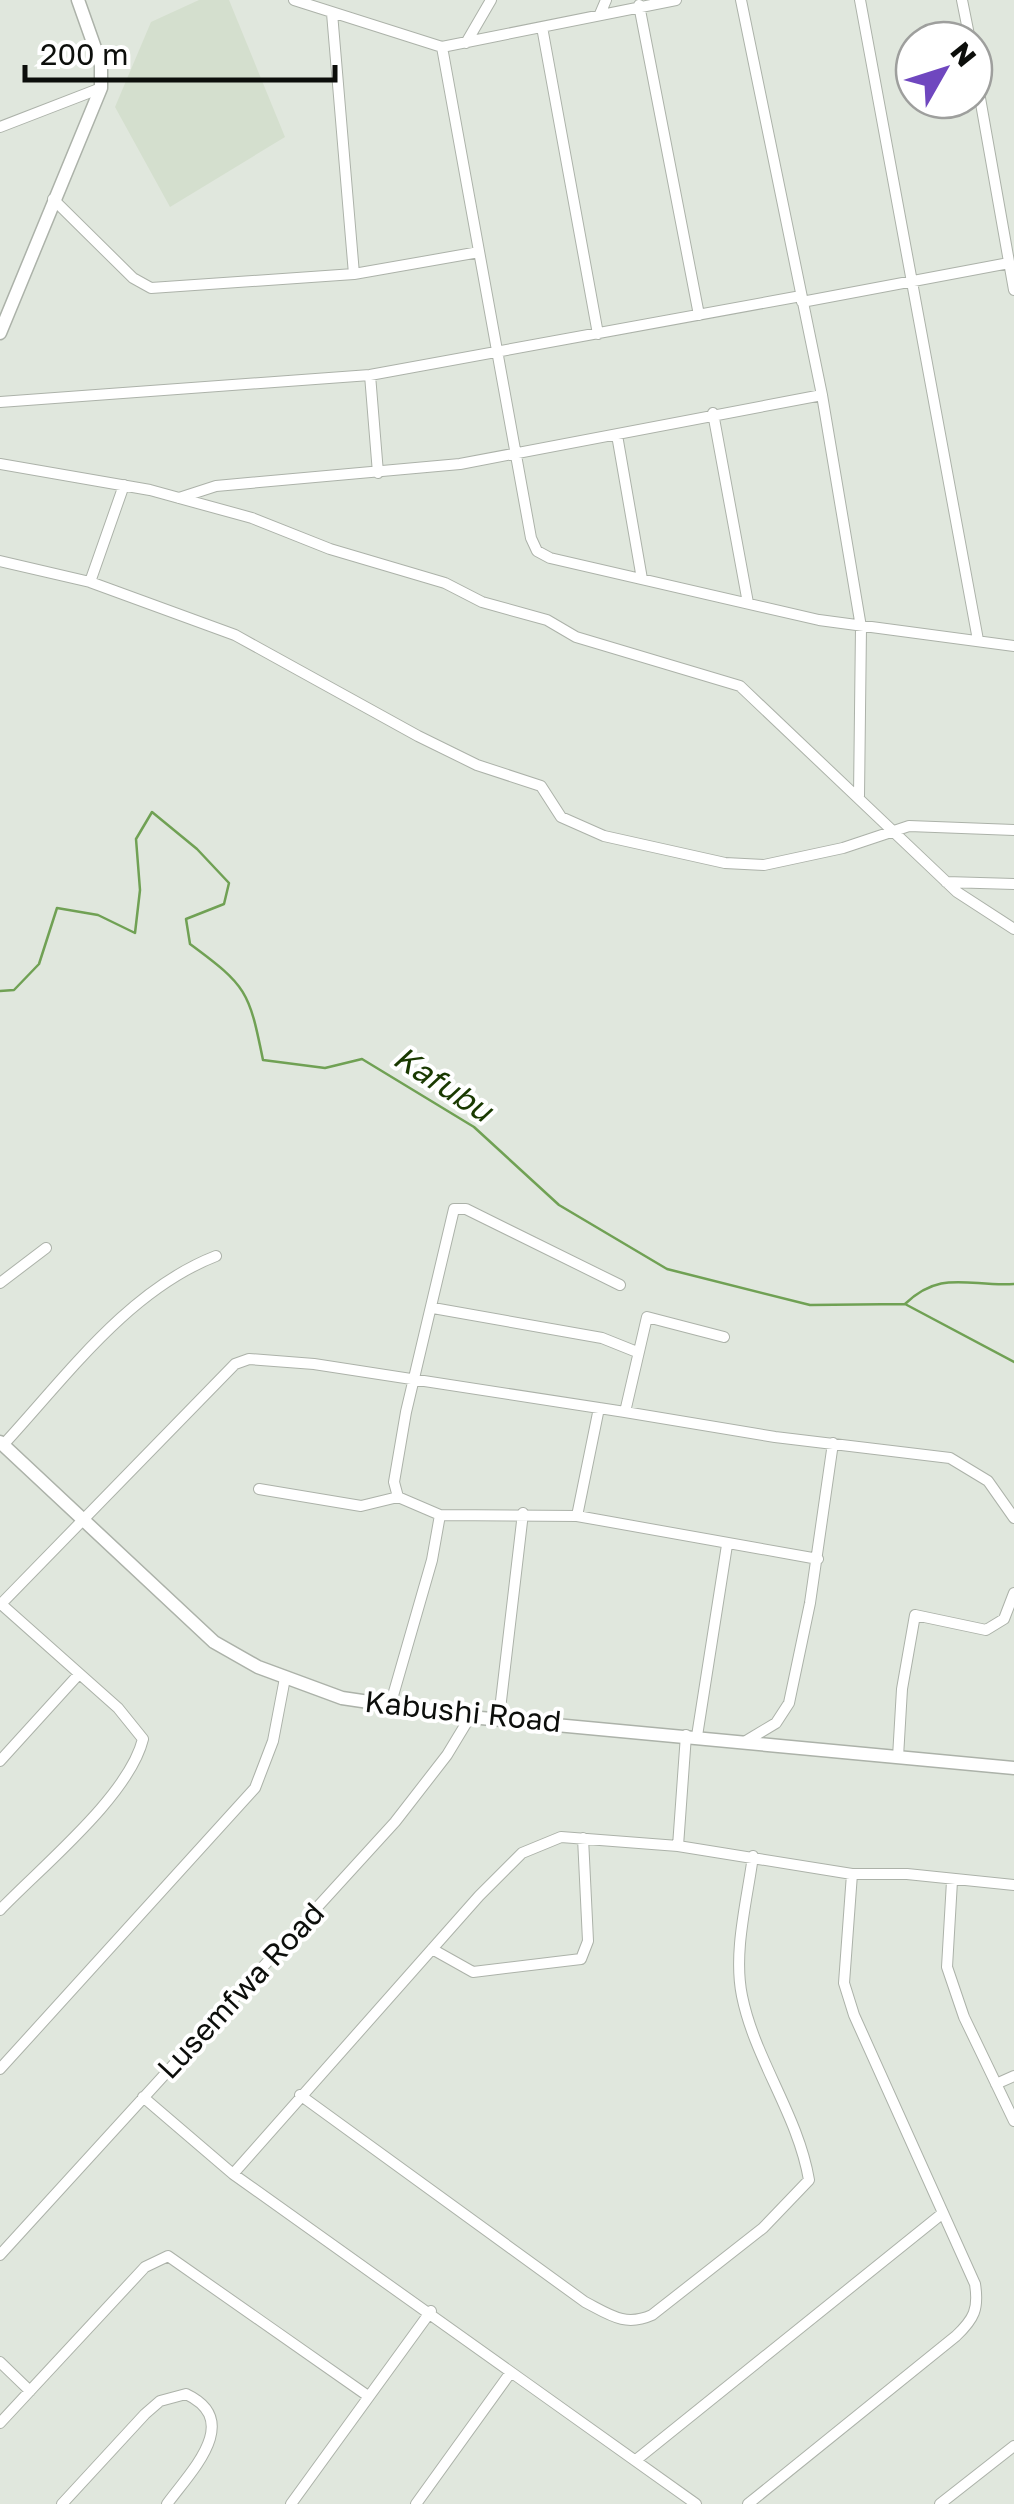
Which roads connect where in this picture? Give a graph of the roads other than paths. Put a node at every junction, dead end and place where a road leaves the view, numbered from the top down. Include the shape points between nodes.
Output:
1 (78, 0) edge
2 (294, 0) edge
3 (491, 0) edge
4 (606, 0) edge
5 (676, 0) edge
6 (742, 0) edge
7 (860, 0) edge
8 (640, 5) junction
9 (332, 13) junction
10 (600, 14) junction
11 (542, 27) junction
12 (466, 42) junction
13 (442, 47) junction
14 (102, 88) junction
15 (984, 120) edge
16 (0, 128) edge
17 (53, 199) junction
18 (479, 252) junction
19 (1009, 264) junction
20 (354, 274) junction
21 (910, 281) junction
22 (1014, 290) edge
23 (801, 299) junction
24 (699, 315) junction
25 (0, 333) edge
26 (598, 334) junction
27 (499, 354) junction
28 (370, 375) junction
29 (822, 395) junction
30 (0, 402) edge
31 (713, 413) junction
32 (617, 434) junction
33 (516, 454) junction
34 (0, 464) edge
35 (378, 473) junction
36 (124, 485) junction
37 (179, 498) junction
38 (0, 561) edge
39 (642, 579) junction
40 (90, 582) junction
41 (748, 603) junction
42 (862, 626) junction
43 (978, 640) junction
44 (1014, 646) edge
45 (860, 797) junction
46 (890, 830) junction
47 (1014, 830) edge
48 (945, 882) junction
49 (1014, 884) edge
50 (1014, 928) edge
51 (46, 1248) dead end
52 (216, 1256) dead end
53 (0, 1283) edge
54 (620, 1285) dead end
55 (433, 1308) junction
56 (724, 1337) dead end
57 (637, 1352) junction
58 (415, 1382) junction
59 (600, 1408) junction
60 (625, 1412) junction
61 (1, 1443) edge
62 (833, 1443) junction
63 (259, 1489) dead end
64 (398, 1497) junction
65 (523, 1512) junction
66 (440, 1515) junction
67 (577, 1516) junction
68 (1014, 1518) edge
69 (83, 1520) junction
70 (727, 1545) junction
71 (818, 1559) junction
72 (1014, 1593) edge
73 (0, 1604) edge
74 (79, 1674) junction
75 (285, 1678) junction
76 (390, 1706) junction
77 (470, 1716) junction
78 (499, 1718) junction
79 (692, 1736) junction
80 (746, 1741) junction
81 (898, 1757) junction
82 (0, 1761) edge
83 (1014, 1768) edge
84 (583, 1838) junction
85 (678, 1846) junction
86 (753, 1856) junction
87 (852, 1874) junction
88 (952, 1881) junction
89 (1014, 1885) edge
90 (0, 1910) edge
91 (432, 1949) junction
92 (0, 2070) edge
93 (1014, 2076) edge
94 (996, 2084) junction
95 (300, 2095) junction
96 (143, 2097) junction
97 (1014, 2121) edge
98 (233, 2174) junction
99 (943, 2213) junction
100 (0, 2254) edge
101 (431, 2311) junction
102 (0, 2362) edge
103 (511, 2372) junction
104 (30, 2391) junction
105 (368, 2396) junction
106 (0, 2424) edge
107 (1014, 2446) edge
108 (636, 2460) junction
109 (62, 2504) edge
110 (166, 2504) edge
111 (291, 2504) edge
112 (416, 2504) edge
113 (696, 2504) edge
114 (748, 2504) edge
115 (940, 2504) edge

1 - 14 main road via 101,65
2 - 9 street
3 - 12 street
4 - 10 street
5 - 8 street
6 - 23 street
7 - 21 street
8 - 10 street
8 - 24 street
9 - 13 street
9 - 20 street
10 - 11 street
11 - 12 street
11 - 26 street
12 - 13 street
13 - 18 street
14 - 16 street
14 - 17 main road
15 - 19 street
17 - 20 street via 150,288
17 - 25 main road
18 - 20 street
18 - 27 street
19 - 21 street
19 - 22 street
21 - 23 street
21 - 43 street
23 - 24 street
23 - 29 street
24 - 26 street
26 - 27 street
27 - 28 street
27 - 33 street
28 - 30 street
28 - 35 street
29 - 31 street
29 - 42 street
31 - 32 street
31 - 41 street
32 - 33 street
32 - 39 street
33 - 35 street
33 - 39 street via 537,551
34 - 36 street
35 - 37 street via 216,486
36 - 37 street
36 - 40 street
37 - 45 street via 445,583 576,637 740,686
38 - 40 street
39 - 41 street
40 - 46 street via 235,635 433,744 540,786 561,818 584,831 668,853 764,865
41 - 42 street
42 - 43 street
42 - 45 street
43 - 44 street
45 - 46 street
46 - 47 street
46 - 48 street
48 - 49 street
48 - 50 street
51 - 53 street
52 - 61 street via 191,1266 104,1334
54 - 55 street via 458,1207
55 - 57 street via 602,1338
55 - 58 street
56 - 57 street via 647,1317
57 - 60 street
58 - 59 street
58 - 64 street via 394,1482
58 - 69 street via 314,1364 235,1364
59 - 60 street
59 - 67 street
60 - 62 street
61 - 69 main road, Kabushi Road
62 - 68 street via 950,1458 988,1481
62 - 71 street
63 - 64 street via 362,1506
64 - 66 street
65 - 66 street
65 - 67 street
65 - 78 street
66 - 76 street
67 - 70 street
69 - 73 street
69 - 75 main road, Kabushi Road via 214,1642
70 - 71 street
70 - 79 street
71 - 80 street via 786,1714
72 - 81 street via 1004,1619 986,1630 915,1615
73 - 74 street
74 - 82 street
74 - 90 street via 136,1726 143,1740 138,1756
75 - 76 main road, Kabushi Road
75 - 92 street via 255,1788
76 - 77 main road, Kabushi Road
77 - 78 main road, Kabushi Road
77 - 96 street, Lusemfwa Road via 395,1822
78 - 79 main road, Kabushi Road
79 - 80 main road, Kabushi Road
79 - 85 street
80 - 81 main road, Kabushi Road
81 - 83 main road, Kabushi Road
84 - 85 street
84 - 91 street via 541,1842 522,1853
84 - 91 street via 588,1941 582,1959 472,1972
85 - 86 street
86 - 87 street
86 - 95 street via 742,1997 809,2180 763,2228 652,2314 620,2321 585,2302
87 - 88 street
87 - 99 street via 844,1982
88 - 89 street
88 - 94 street via 947,1967
91 - 95 street
93 - 94 street
94 - 97 street
95 - 98 street
96 - 98 street
96 - 100 street, Lusemfwa Road
98 - 101 street
99 - 108 street
99 - 114 street via 974,2284 978,2304 971,2322
101 - 103 street
101 - 105 street
102 - 104 street
103 - 108 street
103 - 112 street
104 - 105 street via 145,2267 168,2256
104 - 106 street
105 - 111 street
107 - 115 street
108 - 113 street
109 - 110 street via 145,2414 160,2401 186,2394 209,2410 215,2427

